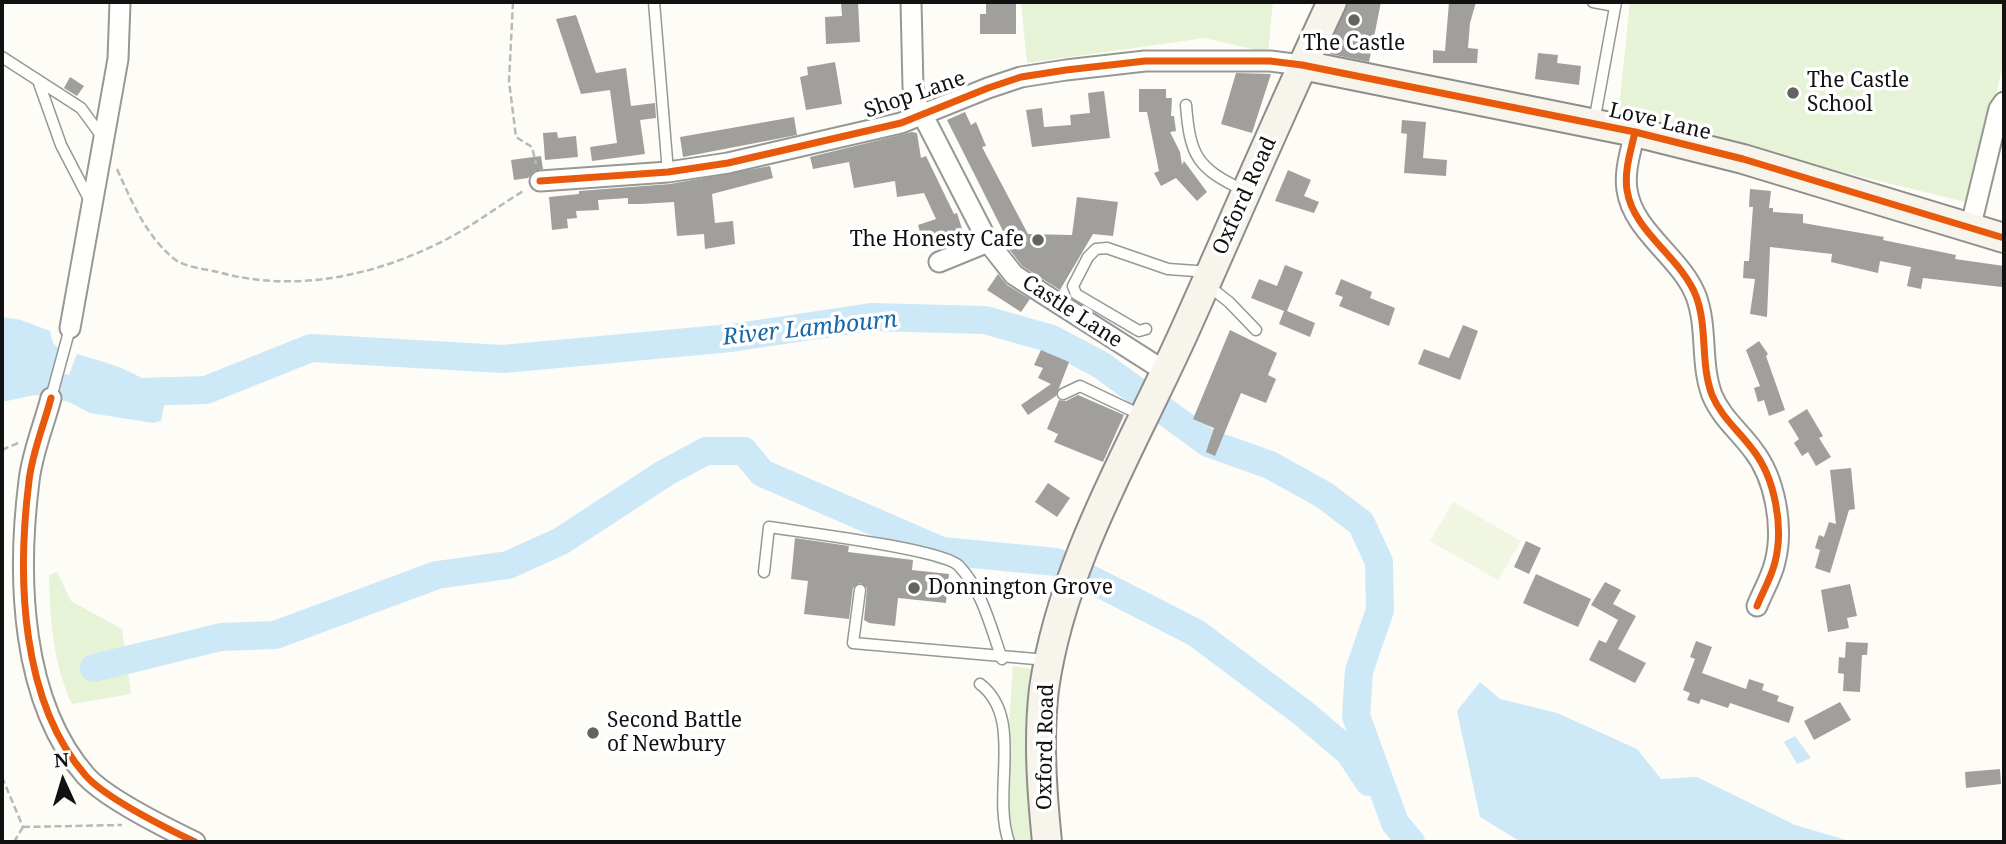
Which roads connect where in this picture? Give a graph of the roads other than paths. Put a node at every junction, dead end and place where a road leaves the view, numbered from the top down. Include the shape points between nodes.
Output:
1 (120, 2) edge
2 (654, 2) edge
3 (911, 2) edge
4 (1332, 2) edge
5 (1593, 2) edge
6 (1615, 4) edge
7 (2, 57) edge
8 (1302, 65) junction
9 (39, 83) junction
10 (2004, 102) edge
11 (1186, 105) dead end
12 (920, 113) junction
13 (1593, 124) junction
14 (1635, 132) junction
15 (104, 138) junction
16 (668, 172) junction
17 (540, 181) road end
18 (1247, 192) junction
19 (92, 204) junction
20 (1970, 229) junction
21 (2004, 238) edge
22 (988, 242) junction
23 (939, 262) dead end
24 (1209, 278) junction
25 (70, 328) joint
26 (1146, 329) dead end
27 (1256, 330) dead end
28 (1063, 394) dead end
29 (1155, 397) junction
30 (51, 398) joint
31 (764, 572) dead end
32 (860, 590) dead end
33 (1757, 606) dead end
34 (1002, 659) junction
35 (1049, 660) junction
36 (980, 684) dead end
37 (195, 842) edge
38 (1009, 842) edge
39 (1047, 842) edge

1 - 15 street via 118,59
2 - 16 lane
3 - 12 street, Castle Lane via 913,87
4 - 8 main road, Oxford Road
5 - 6 lane
6 - 13 lane
7 - 9 lane
8 - 12 street, Shop Lane via 1145,61 1066,70 1021,77
8 - 13 main road, Love Lane
8 - 18 main road, Oxford Road
9 - 15 lane via 81,108
9 - 19 lane via 61,145
10 - 20 street
11 - 18 lane via 1188,135 1199,162 1213,176
12 - 16 street, Shop Lane via 901,123
12 - 22 street, Castle Lane
13 - 14 main road, Love Lane
14 - 20 main road, Love Lane via 1743,159
14 - 33 street via 1627,191 1636,212 1696,296 1706,379 1728,422 1755,452 1773,494 1779,534 1775,562
15 - 19 street
16 - 17 street, Shop Lane
18 - 24 main road, Oxford Road
19 - 25 street
20 - 21 main road, Love Lane
22 - 23 street
22 - 29 street, Castle Lane via 1014,275
24 - 26 lane via 1107,248 1096,249 1073,286 1076,294 1139,331
24 - 27 lane
24 - 29 main road, Oxford Road
25 - 30 lane
28 - 29 lane via 1080,386
29 - 35 main road, Oxford Road via 1081,557
30 - 37 street via 29,478 22,558 30,650 52,723 87,777 154,823
31 - 34 lane via 769,527 932,555 958,564 979,596
32 - 34 lane via 853,643
34 - 35 lane
35 - 39 main road, Oxford Road via 1042,711
36 - 38 lane via 994,694 1003,714 1002,821

